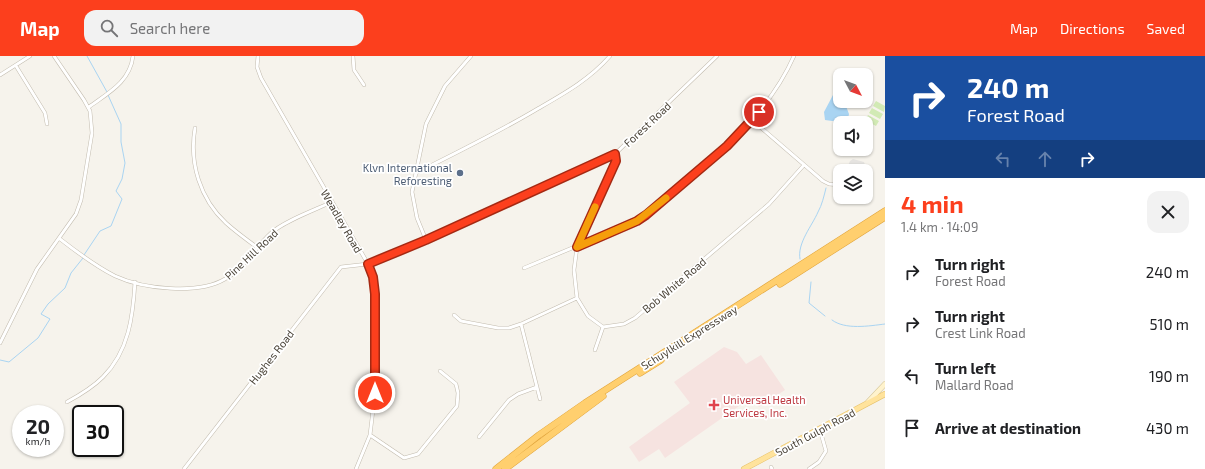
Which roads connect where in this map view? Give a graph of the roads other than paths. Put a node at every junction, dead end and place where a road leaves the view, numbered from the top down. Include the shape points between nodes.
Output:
1 (30, 56) edge
2 (54, 56) edge
3 (133, 56) edge
4 (258, 56) edge
5 (353, 56) edge
6 (470, 56) edge
7 (610, 56) edge
8 (717, 56) edge
9 (794, 56) edge
10 (16, 66) junction
11 (0, 75) edge
12 (364, 85) dead end
13 (89, 106) junction
14 (752, 120) junction
15 (47, 124) dead end
16 (195, 128) dead end
17 (615, 154) junction
18 (804, 165) junction
19 (416, 173) junction
20 (833, 184) edge
21 (332, 202) junction
22 (885, 211) edge
23 (885, 217) edge
24 (60, 239) junction
25 (426, 240) junction
26 (577, 247) junction
27 (258, 248) junction
28 (368, 264) junction
29 (524, 268) dead end
30 (135, 282) junction
31 (577, 298) junction
32 (454, 315) dead end
33 (522, 324) junction
34 (603, 327) junction
35 (0, 342) edge
36 (595, 350) dead end
37 (440, 371) dead end
38 (885, 384) edge
39 (537, 387) junction
40 (885, 394) edge
41 (540, 399) dead end
42 (67, 402) dead end
43 (865, 405) junction
44 (820, 430) junction
45 (370, 435) junction
46 (479, 438) dead end
47 (184, 469) edge
48 (356, 469) edge
49 (496, 469) edge
50 (505, 469) edge
51 (744, 469) edge
52 (809, 469) edge

1 - 10 street
2 - 13 street
3 - 13 street via 130,70 122,82
4 - 21 street, Weadley Road via 257,67 261,78
5 - 12 street via 354,70
6 - 19 street via 445,86 433,107 426,124
7 - 19 street via 594,73 566,92 483,140
8 - 17 street, Forest Road
9 - 14 street via 778,86
10 - 11 street
10 - 15 street via 45,113
13 - 24 street via 92,125 81,200 73,220
14 - 18 street
14 - 26 street via 727,146 646,215
16 - 27 street via 194,164 203,193 222,220
17 - 25 street, Forest Road
17 - 26 street via 616,161
18 - 20 street via 826,182
18 - 34 street, Bob White Road via 769,204 635,318 624,324
19 - 25 street via 412,192 417,218
21 - 27 street, Pine Hill Road via 270,233
21 - 28 street, Weadley Road
22 - 49 highway, Schuylkill Expressway via 585,403
23 - 50 highway, Schuylkill Expressway via 600,399
24 - 30 street, Pine Hill Road via 90,262 117,277
24 - 35 street via 37,269
25 - 28 street, Forest Road
26 - 29 street
26 - 31 street via 574,270
27 - 30 street, Pine Hill Road via 231,274 214,284 178,289
28 - 45 street, Weadley Road via 375,294 375,393
28 - 47 street, Hughes Road via 346,266 337,271
30 - 42 street via 133,312 122,349 103,377
31 - 33 street
31 - 34 street via 588,316
32 - 33 street via 461,321 498,328
33 - 39 street
34 - 36 street
37 - 45 street via 456,384 457,406 418,454 404,458
38 - 43 street
39 - 41 street
39 - 46 street via 509,400
40 - 43 main road, South Gulph Road
43 - 44 main road, South Gulph Road
44 - 51 main road, South Gulph Road
44 - 52 street via 826,451 819,462
45 - 48 street, Weadley Road

